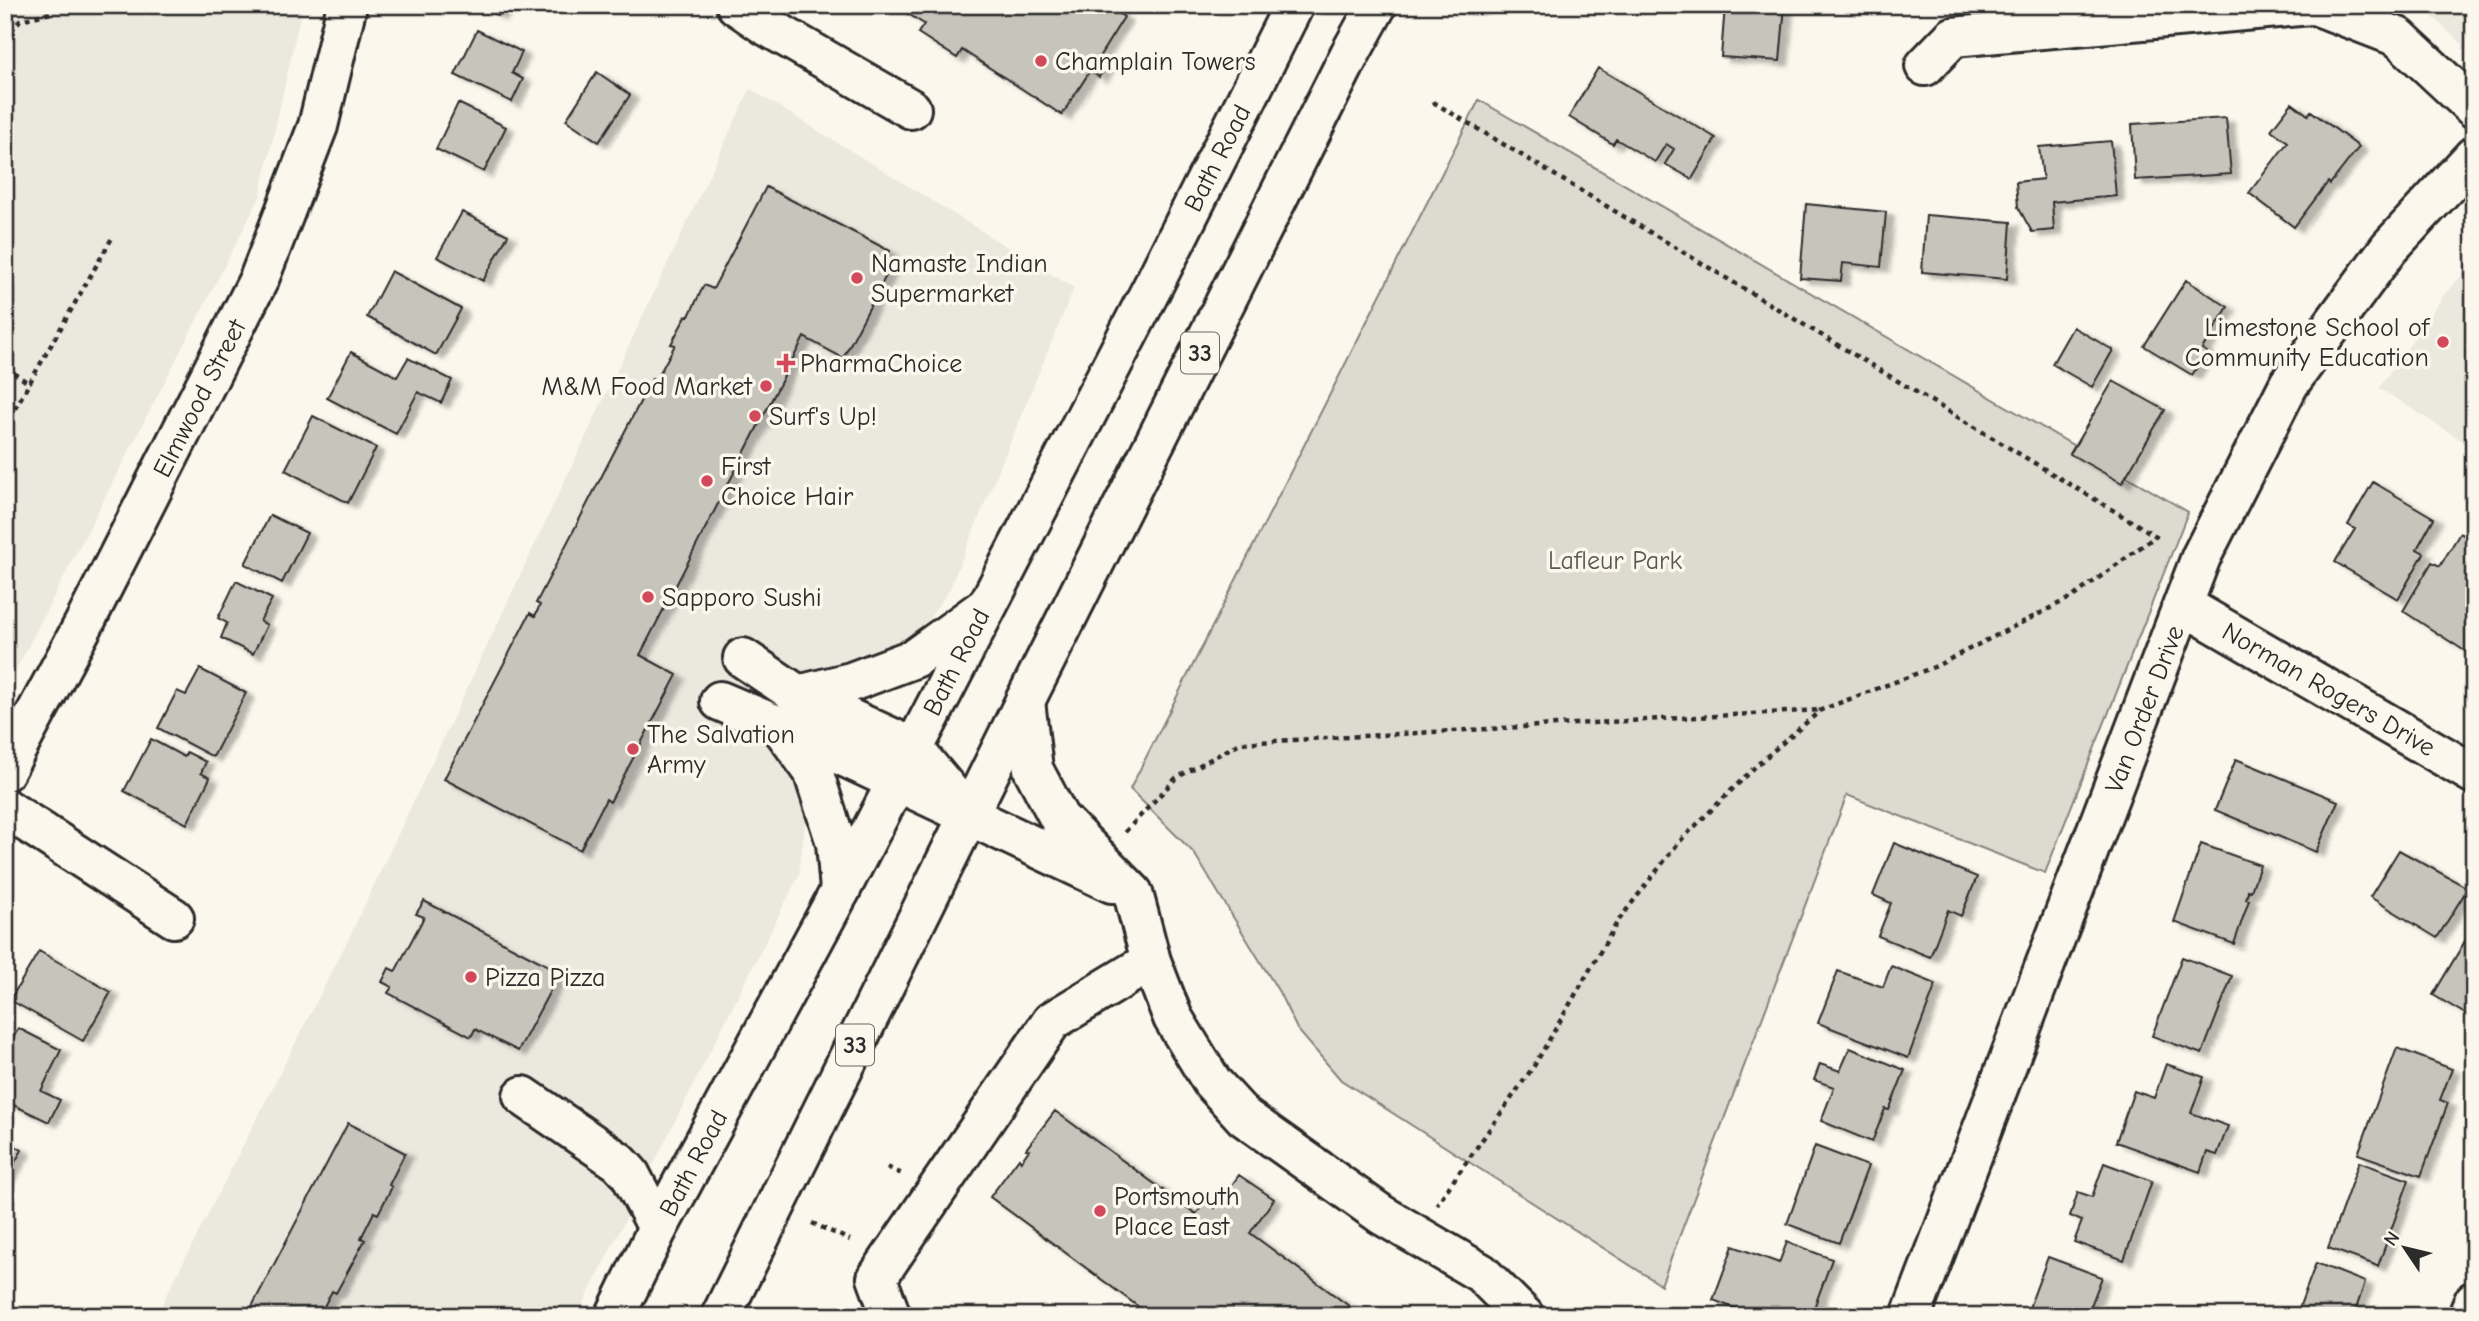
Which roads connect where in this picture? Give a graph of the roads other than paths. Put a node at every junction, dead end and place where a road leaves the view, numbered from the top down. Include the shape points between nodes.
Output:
1 (346, 5) edge
2 (736, 5) edge
3 (1294, 5) edge
4 (1377, 5) edge
5 (2313, 5) edge
6 (1925, 66) dead end
7 (2474, 108) edge
8 (911, 109) dead end
9 (2474, 156) edge
10 (2183, 605) junction
11 (984, 608) junction
12 (743, 658) dead end
13 (720, 701) dead end
14 (1025, 701) junction
15 (790, 711) junction
16 (912, 747) junction
17 (5, 771) edge
18 (2474, 774) edge
19 (895, 782) junction
20 (5, 808) edge
21 (968, 815) junction
22 (840, 891) junction
23 (1133, 893) junction
24 (174, 918) dead end
25 (1151, 961) junction
26 (523, 1096) dead end
27 (658, 1228) junction
28 (2474, 1301) edge
29 (615, 1316) edge
30 (720, 1316) edge
31 (891, 1316) edge
32 (1524, 1316) edge
33 (1911, 1316) edge
34 (2468, 1316) edge

1 - 17 street, Elmwood Street via 318,126 259,279
2 - 8 street
3 - 11 street, Bath Road
4 - 14 street, 33
5 - 6 street via 1953,37
5 - 7 street via 2398,37
9 - 10 street, Van Order Drive via 2389,248 2289,384 2201,557
10 - 18 street, Norman Rogers Drive
10 - 33 street, Van Order Drive
11 - 15 street via 915,658
11 - 16 street, Bath Road
12 - 15 street
13 - 15 street
14 - 21 street, 33
14 - 23 street via 1033,769 1059,818
15 - 16 street
15 - 19 street
15 - 22 street via 836,843
16 - 19 street, Bath Road
16 - 21 street
19 - 21 street
19 - 22 street, Bath Road
20 - 24 street
21 - 23 street
21 - 30 street, 33
22 - 27 street, Bath Road
23 - 25 street
25 - 31 street via 1052,1021 877,1278
25 - 32 street via 1173,1018 1212,1082 1244,1117 1382,1215 1481,1273
26 - 27 street via 619,1162
27 - 29 street, Bath Road
28 - 34 street

